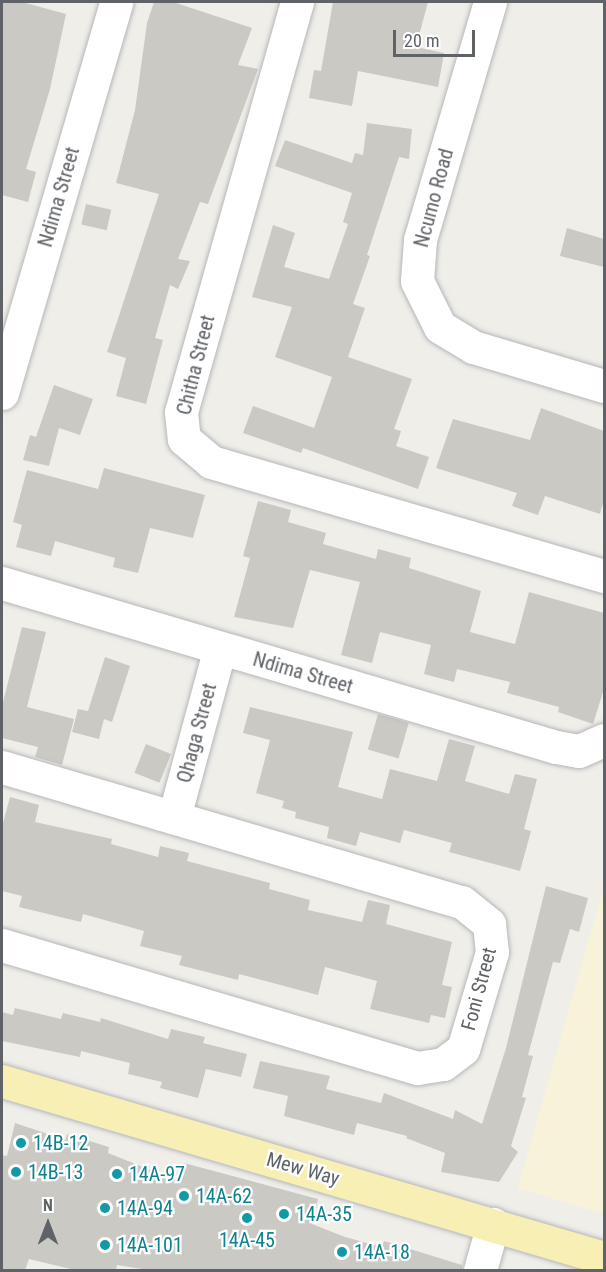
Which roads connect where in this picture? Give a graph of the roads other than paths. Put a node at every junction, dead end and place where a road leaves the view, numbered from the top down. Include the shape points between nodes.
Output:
1 (116, 2) edge
2 (297, 2) edge
3 (490, 2) edge
4 (604, 386) edge
5 (2, 393) edge
6 (604, 576) edge
7 (2, 583) edge
8 (220, 648) junction
9 (604, 740) edge
10 (2, 767) edge
11 (174, 817) junction
12 (2, 945) edge
13 (2, 1081) edge
14 (493, 1224) junction
15 (604, 1258) edge
16 (480, 1270) edge

1 - 5 street, Ndima Street
2 - 6 street, Chitha Street via 181,412 184,439 211,462
3 - 4 street, Ncumo Road via 420,240 417,281 440,327 473,347
7 - 8 street, Ndima Street
8 - 9 street, Ndima Street via 555,747 579,751
8 - 11 street, Qhaga Street
10 - 11 street, Foni Street
11 - 12 street, Foni Street via 472,907 489,924 492,952 463,1048 443,1064 417,1068
13 - 14 main road, Mew Way
14 - 15 main road, Mew Way
14 - 16 street

